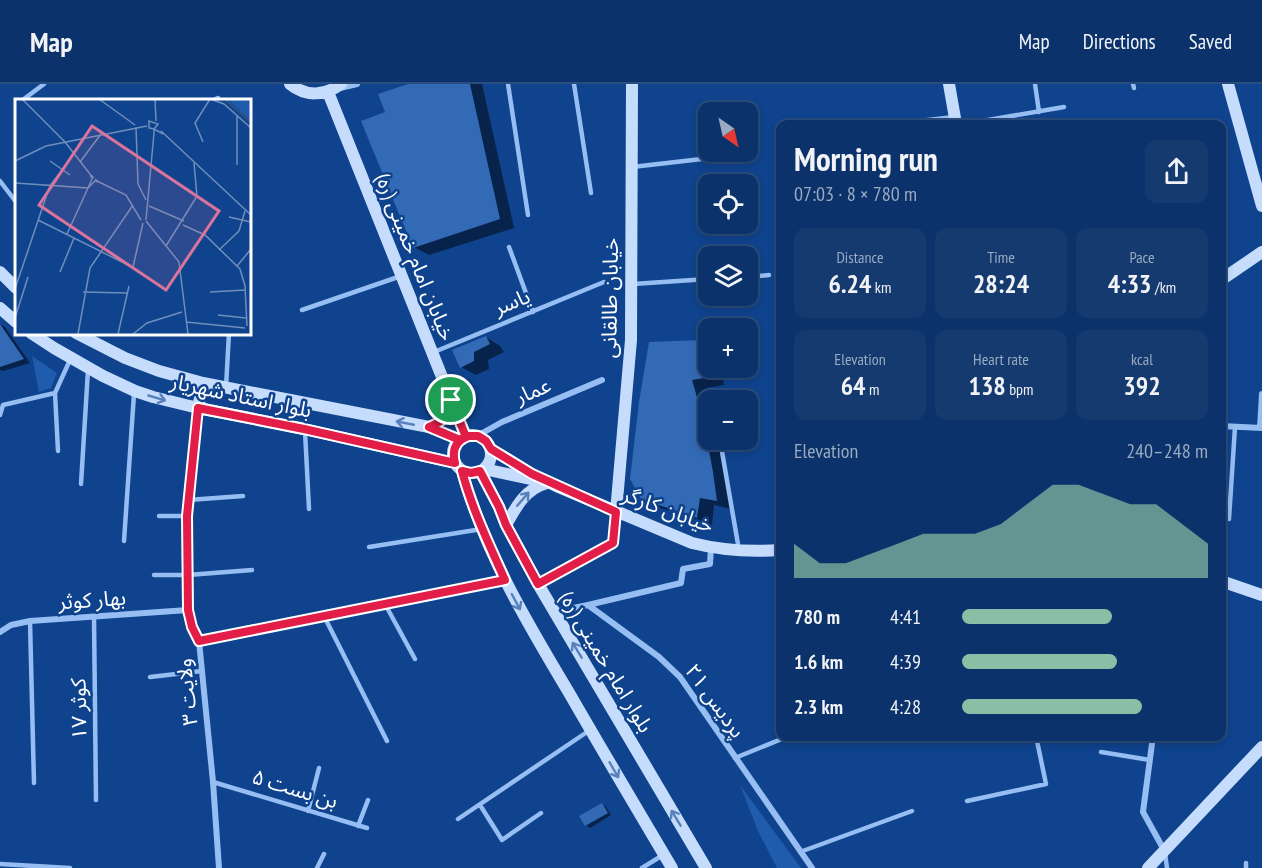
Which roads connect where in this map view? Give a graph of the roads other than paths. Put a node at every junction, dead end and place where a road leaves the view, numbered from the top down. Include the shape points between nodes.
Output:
1 (44, 84) edge
2 (290, 84) edge
3 (357, 84) edge
4 (508, 84) edge
5 (574, 84) edge
6 (632, 84) edge
7 (949, 84) edge
8 (1035, 84) edge
9 (1228, 84) edge
10 (334, 88) edge
11 (24, 99) dead end
12 (1064, 107) dead end
13 (1039, 112) junction
14 (955, 120) edge
15 (990, 120) edge
16 (698, 159) edge
17 (1257, 166) edge
18 (632, 167) junction
19 (0, 181) edge
20 (591, 193) dead end
21 (15, 201) edge
22 (1262, 206) edge
23 (528, 215) dead end
24 (509, 247) dead end
25 (1262, 252) edge
26 (0, 272) edge
27 (769, 275) dead end
28 (401, 276) junction
29 (758, 276) edge
30 (1226, 277) edge
31 (698, 280) edge
32 (604, 282) dead end
33 (631, 284) junction
34 (15, 285) edge
35 (0, 308) edge
36 (302, 310) dead end
37 (533, 312) junction
38 (15, 321) edge
39 (33, 334) edge
40 (229, 334) edge
41 (91, 336) edge
42 (432, 353) junction
43 (71, 358) junction
44 (88, 368) junction
45 (602, 380) dead end
46 (203, 383) junction
47 (226, 388) junction
48 (135, 391) junction
49 (55, 393) junction
50 (1262, 393) edge
51 (451, 400) junction
52 (198, 408) junction
53 (0, 415) edge
54 (1226, 426) edge
55 (429, 427) junction
56 (1234, 427) junction
57 (1261, 428) edge
58 (304, 429) junction
59 (468, 438) junction
60 (491, 449) junction
61 (722, 450) edge
62 (58, 451) dead end
63 (459, 467) junction
64 (482, 470) junction
65 (548, 483) junction
66 (81, 484) dead end
67 (243, 496) dead end
68 (188, 500) junction
69 (309, 509) dead end
70 (616, 512) junction
71 (159, 516) dead end
72 (187, 516) junction
73 (1229, 519) dead end
74 (506, 525) junction
75 (482, 529) junction
76 (124, 541) dead end
77 (711, 547) junction
78 (369, 548) dead end
79 (739, 550) junction
80 (776, 550) edge
81 (252, 570) dead end
82 (154, 575) dead end
83 (188, 575) junction
84 (505, 580) junction
85 (1226, 583) edge
86 (538, 584) junction
87 (1262, 595) edge
88 (385, 604) junction
89 (588, 605) junction
90 (188, 610) junction
91 (554, 612) junction
92 (324, 616) junction
93 (94, 617) junction
94 (30, 621) junction
95 (0, 632) edge
96 (199, 641) junction
97 (415, 659) dead end
98 (202, 671) junction
99 (150, 677) dead end
100 (590, 730) junction
101 (387, 741) dead end
102 (777, 741) edge
103 (1037, 741) edge
104 (1152, 741) edge
105 (1262, 747) edge
106 (1101, 752) dead end
107 (735, 758) junction
108 (1150, 760) junction
109 (319, 768) dead end
110 (213, 782) junction
111 (34, 783) dead end
112 (96, 800) dead end
113 (368, 800) dead end
114 (967, 801) dead end
115 (480, 805) junction
116 (308, 811) junction
117 (912, 811) dead end
118 (541, 813) dead end
119 (458, 819) dead end
120 (358, 826) junction
121 (367, 828) dead end
122 (1165, 850) junction
123 (800, 852) junction
124 (324, 854) dead end
125 (664, 855) junction
126 (0, 864) edge
127 (70, 868) edge
128 (219, 868) edge
129 (318, 868) edge
130 (642, 868) edge
131 (672, 868) edge
132 (706, 868) edge
133 (812, 868) edge
134 (1148, 868) edge
135 (1167, 868) edge

1 - 11 lane
2 - 10 main road via 309,93 321,94
3 - 10 street
4 - 23 lane
5 - 20 lane
6 - 18 main road, خیابان طالقانی
7 - 14 main road
8 - 13 lane
9 - 17 main road
10 - 28 main road, خیابان امام خمینی (ره)
12 - 13 lane
13 - 15 lane
16 - 18 lane
17 - 22 main road
18 - 33 main road, خیابان طالقانی
19 - 21 lane
24 - 37 lane
25 - 30 main road
26 - 34 main road
27 - 29 lane
28 - 36 lane
28 - 42 main road, خیابان امام خمینی (ره)
31 - 33 lane
32 - 37 lane, یاسر
33 - 70 main road, خیابان طالقانی via 631,340
35 - 38 main road
37 - 42 lane, یاسر
39 - 43 main road, بلوار استاد شهریار
40 - 47 lane
41 - 46 main road, بلوار استاد شهریار via 125,358
42 - 51 main road, خیابان امام خمینی (ره)
43 - 44 main road, بلوار استاد شهریار
43 - 49 lane
44 - 48 main road, بلوار استاد شهریار
44 - 66 lane
45 - 59 street, عمار
46 - 47 main road, بلوار استاد شهریار
46 - 52 main road
55 -> 47 main road, بلوار استاد شهریار
48 -> 52 main road, بلوار استاد شهریار
48 - 76 lane
49 - 53 lane via 3,405
49 - 62 lane
50 - 57 street
51 - 55 main road via 446,417
51 - 59 main road, خیابان امام خمینی (ره)
52 - 58 main road, بلوار استاد شهریار
52 - 68 street, ولایت ۳
54 - 56 street
55 - 59 main road, بلوار استاد شهریار
56 - 57 street
56 - 73 lane
58 - 63 main road, بلوار استاد شهریار
58 - 69 lane
59 - 60 main road via 486,441
59 - 63 main road via 455,446 453,455
60 - 64 main road via 491,458
60 - 65 main road
61 - 79 lane
63 - 64 main road via 471,473
63 - 75 main road
64 - 65 main road
64 - 74 main road, بلوار امام خمینی (ره)
65 - 70 main road, خیابان کارگر
74 -> 65 main road via 522,499
67 - 68 lane
68 - 72 street, ولایت ۳
70 - 77 main road, خیابان کارگر
70 - 86 street via 613,543
71 - 72 lane
72 - 83 street, ولایت ۳
74 - 86 main road, بلوار امام خمینی (ره)
75 - 78 lane
75 - 84 main road
77 - 79 main road, خیابان کارگر
77 - 89 street via 710,564 683,569 681,583
79 - 80 main road, خیابان کارگر
81 - 83 lane
82 - 83 lane
83 - 90 street, ولایت ۳
84 - 88 street
84 -> 100 main road
85 - 87 main road
86 - 91 main road, بلوار امام خمینی (ره)
88 - 92 street
88 - 97 lane
89 - 91 street
89 - 107 street, پردیس ۲۱ via 680,677
90 - 93 street, بهار کوثر
90 - 96 street, ولایت ۳
132 -> 91 main road, بلوار امام خمینی (ره)
92 - 96 street
92 - 101 lane
93 - 94 street, بهار کوثر
93 - 112 lane, کوثر ۱۷
94 - 95 street, بهار کوثر via 10,625
94 - 111 lane
96 - 98 street, ولایت ۳
98 - 99 lane
98 - 110 street, ولایت ۳
100 - 115 lane
100 -> 125 main road
102 - 107 lane
103 - 114 lane via 1046,784
104 - 108 street
105 - 122 main road
106 - 108 lane
107 - 123 street, پردیس ۲۱
108 - 122 street via 1143,812
109 - 116 lane
110 - 116 lane, بن بست ۵
110 - 128 street, ولایت ۳
113 - 120 lane
115 - 118 lane via 502,840
115 - 119 lane
116 - 120 lane, بن بست ۵
117 - 123 lane
120 - 121 lane, بن بست ۵
122 - 134 main road
122 - 135 lane
123 - 133 street, پردیس ۲۱
124 - 129 lane
125 - 130 lane
125 - 131 main road
126 - 127 lane

